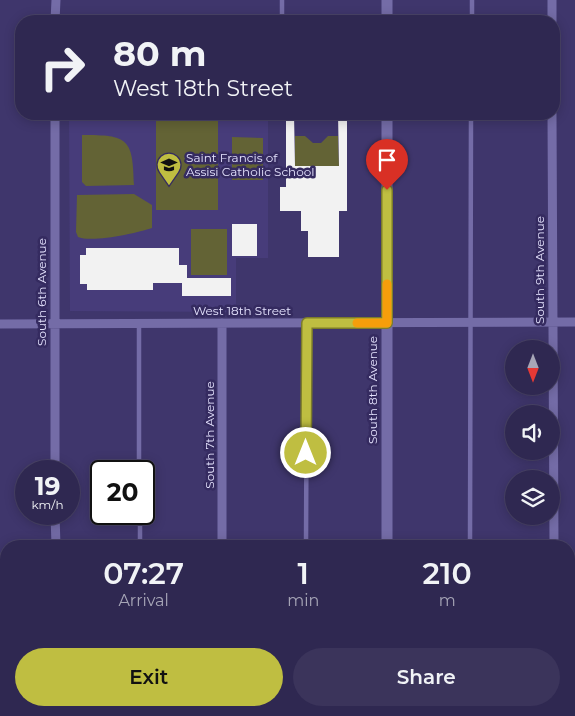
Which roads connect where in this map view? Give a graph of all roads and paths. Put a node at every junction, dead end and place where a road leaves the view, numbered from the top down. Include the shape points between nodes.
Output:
1 (56, 0) edge
2 (282, 0) edge
3 (387, 0) edge
4 (472, 0) edge
5 (552, 0) edge
6 (55, 15) edge
7 (282, 15) edge
8 (387, 15) edge
9 (472, 15) edge
10 (552, 15) edge
11 (55, 120) edge
12 (387, 120) edge
13 (471, 120) edge
14 (552, 120) edge
15 (471, 322) junction
16 (553, 322) junction
17 (575, 322) edge
18 (139, 323) junction
19 (222, 323) junction
20 (307, 323) junction
21 (387, 323) junction
22 (0, 324) edge
23 (55, 324) junction
24 (55, 460) edge
25 (139, 460) edge
26 (55, 525) edge
27 (140, 525) edge
28 (56, 540) edge
29 (140, 540) edge
30 (222, 540) edge
31 (306, 540) edge
32 (387, 540) edge
33 (470, 540) edge
34 (554, 540) edge

1 - 6 street
2 - 7 lane
3 - 8 street
4 - 9 lane
5 - 10 street
11 - 23 street, South 6th Avenue
12 - 21 street, South 8th Avenue
13 - 15 lane
14 - 16 street, South 9th Avenue
15 - 16 street, West 18th Street
15 - 21 street, West 18th Street
15 - 33 lane
16 - 17 street, West 18th Street
16 - 34 street, South 9th Avenue
18 - 19 street, West 18th Street
18 - 23 street, West 18th Street
18 - 25 lane
19 - 20 street, West 18th Street
19 - 30 street, South 7th Avenue
20 - 21 street, West 18th Street
20 - 31 lane
21 - 32 street, South 8th Avenue
22 - 23 street, West 18th Street
23 - 24 street, South 6th Avenue
26 - 28 street
27 - 29 lane

